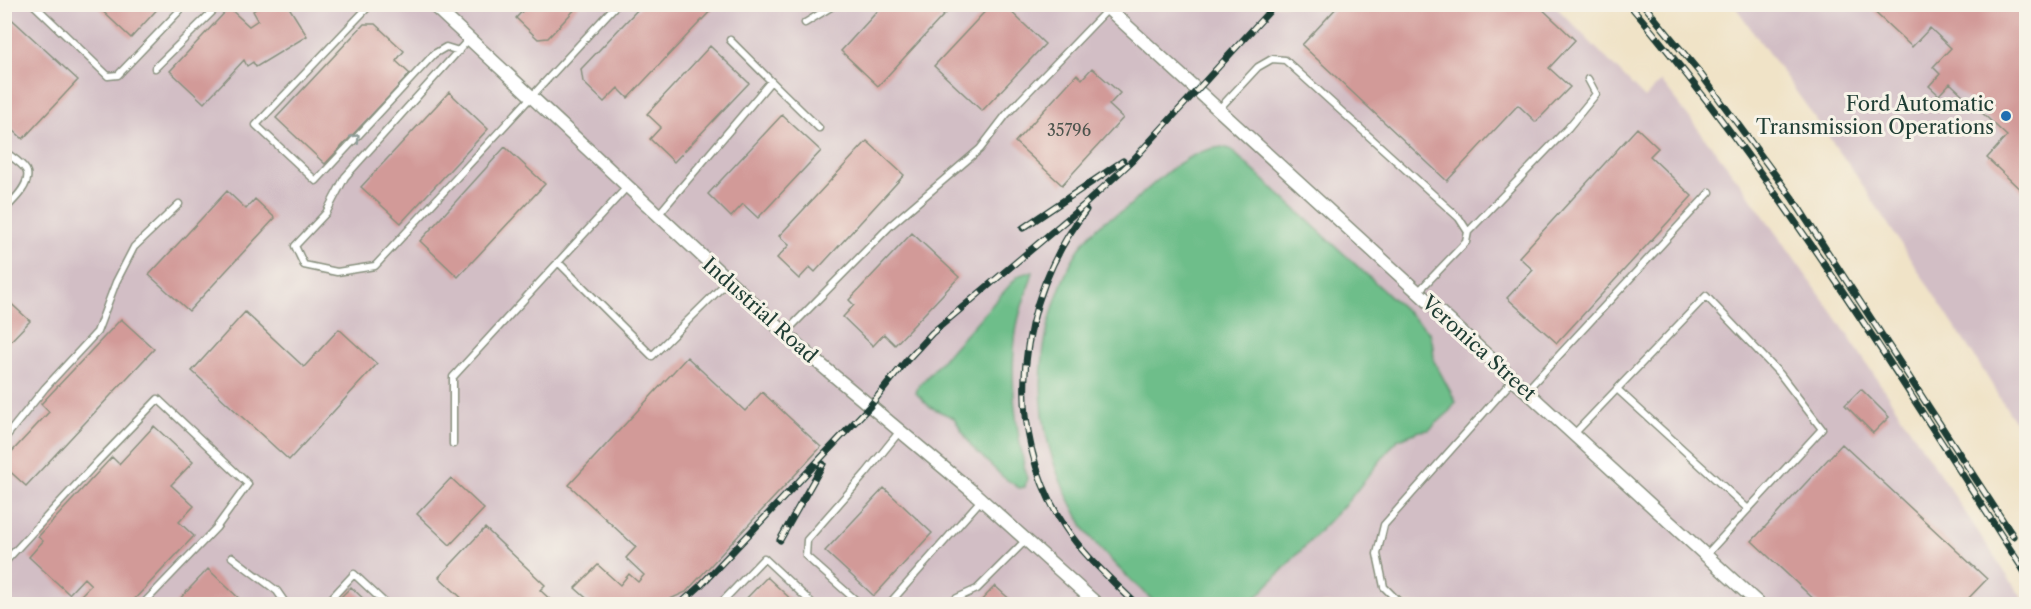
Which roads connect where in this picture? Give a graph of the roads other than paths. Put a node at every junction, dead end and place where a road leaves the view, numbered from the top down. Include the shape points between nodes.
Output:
1 (33, 4) edge
2 (186, 4) edge
3 (220, 4) edge
4 (371, 4) edge
5 (432, 4) edge
6 (617, 4) edge
7 (837, 4) edge
8 (1111, 8) edge
9 (805, 24) dead end
10 (469, 39) junction
11 (730, 39) dead end
12 (459, 51) junction
13 (155, 68) dead end
14 (1588, 79) dead end
15 (771, 81) junction
16 (530, 96) junction
17 (1218, 110) junction
18 (819, 128) dead end
19 (4, 151) edge
20 (627, 187) junction
21 (1710, 192) dead end
22 (179, 204) dead end
23 (4, 210) edge
24 (658, 216) junction
25 (1468, 232) junction
26 (558, 262) junction
27 (728, 281) junction
28 (1418, 292) junction
29 (784, 333) junction
30 (1513, 380) junction
31 (1617, 389) junction
32 (1526, 391) junction
33 (900, 431) junction
34 (1573, 435) junction
35 (4, 439) edge
36 (453, 444) dead end
37 (981, 499) junction
38 (1748, 509) junction
39 (1026, 540) junction
40 (1705, 555) junction
41 (232, 557) dead end
42 (4, 563) edge
43 (142, 604) edge
44 (286, 604) edge
45 (326, 604) edge
46 (386, 604) edge
47 (720, 604) edge
48 (813, 604) edge
49 (860, 604) edge
50 (889, 604) edge
51 (949, 604) edge
52 (1095, 604) edge
53 (1401, 604) edge
54 (1759, 604) edge

1 - 2 lane via 108,76 118,75
3 - 13 lane
4 -> 12 lane via 256,125 316,181 434,54 446,47
5 - 10 street, Industrial Road
6 - 16 lane
7 - 9 lane
8 - 17 street, Veronica Street
8 - 29 lane via 1006,115 980,149 891,225
10 - 12 lane
10 - 16 street, Industrial Road
11 - 15 lane
12 - 16 lane via 345,177 326,213 295,246 304,265 337,273 375,266
14 - 25 lane via 1596,94
15 - 18 lane
15 - 24 lane
16 - 20 street, Industrial Road
17 - 25 lane via 1258,67 1272,59 1285,60 1459,218
17 - 28 street, Veronica Street
19 - 23 lane via 26,170 27,179
20 - 24 street, Industrial Road
20 - 26 lane
21 - 32 lane
22 - 35 lane via 134,247 97,332
24 - 27 street, Industrial Road
25 - 28 lane via 1466,242
26 - 27 lane via 652,356
26 - 36 lane via 453,377
27 - 29 street, Industrial Road
28 - 30 street, Veronica Street
29 - 33 street, Industrial Road
30 - 32 street, Veronica Street
30 - 53 lane via 1384,525 1377,554 1384,587
31 - 34 lane
31 - 38 lane
31 - 38 lane via 1706,296 1780,374 1822,429
32 - 34 street, Veronica Street
33 - 37 street, Industrial Road
33 - 49 lane via 807,540 806,556
34 - 40 street, Veronica Street
37 - 39 street, Industrial Road
37 - 50 lane
38 - 40 lane
39 - 51 lane via 977,589
39 - 52 street, Industrial Road
40 - 54 street, Veronica Street
41 - 44 lane via 277,591
42 - 43 lane via 158,399 248,484 216,528
45 - 46 lane via 354,574
47 - 48 lane via 764,558

